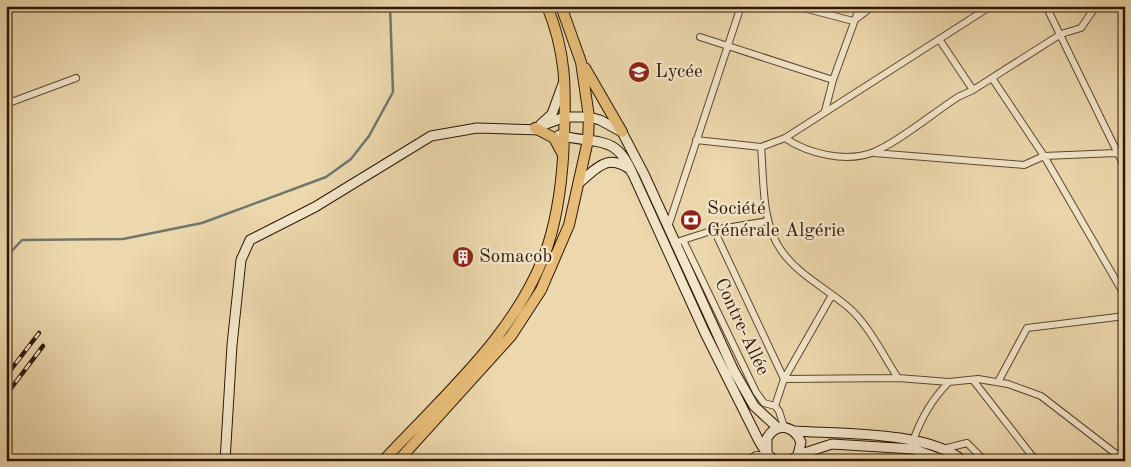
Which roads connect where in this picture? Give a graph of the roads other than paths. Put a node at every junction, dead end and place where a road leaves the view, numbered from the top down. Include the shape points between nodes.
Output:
1 (547, 6) edge
2 (561, 6) edge
3 (741, 6) edge
4 (796, 6) edge
5 (860, 6) edge
6 (874, 6) edge
7 (991, 6) edge
8 (1046, 6) edge
9 (1096, 6) edge
10 (853, 21) junction
11 (1061, 34) junction
12 (700, 37) dead end
13 (939, 39) junction
14 (726, 45) junction
15 (581, 62) junction
16 (76, 78) dead end
17 (992, 78) junction
18 (565, 79) junction
19 (833, 80) junction
20 (973, 90) junction
21 (6, 104) edge
22 (825, 111) junction
23 (565, 117) junction
24 (590, 117) junction
25 (535, 128) junction
26 (622, 132) junction
27 (564, 136) junction
28 (785, 138) junction
29 (588, 140) junction
30 (696, 140) junction
31 (761, 147) junction
32 (873, 152) junction
33 (1116, 153) junction
34 (1044, 156) junction
35 (564, 159) junction
36 (1125, 168) edge
37 (632, 173) junction
38 (580, 182) junction
39 (768, 221) junction
40 (667, 228) junction
41 (714, 230) junction
42 (683, 240) junction
43 (674, 243) junction
44 (832, 295) junction
45 (1125, 296) edge
46 (1125, 316) edge
47 (898, 378) junction
48 (784, 379) junction
49 (973, 380) junction
50 (949, 382) junction
51 (998, 382) junction
52 (775, 406) junction
53 (781, 427) junction
54 (794, 432) junction
55 (912, 441) junction
56 (943, 449) junction
57 (1125, 450) edge
58 (771, 457) edge
59 (794, 459) edge
60 (225, 461) edge
61 (383, 461) edge
62 (398, 461) edge
63 (746, 461) edge
64 (946, 461) edge
65 (963, 461) edge
66 (985, 461) edge
67 (1036, 461) edge

1 - 18 main road via 560,40
2 - 15 main road
3 - 14 street
4 - 10 street
5 - 10 street
6 - 10 street
7 - 13 street
8 - 11 street
9 - 11 street via 1082,28
10 - 19 street
11 - 17 street
11 - 33 street
12 - 14 street
13 - 20 street
13 - 22 street
14 - 19 street
14 - 30 street
15 - 24 main road
15 - 26 main road
16 - 21 street
17 - 20 street
17 - 34 street
18 - 23 main road
18 - 25 main road via 552,114
19 - 22 street
20 - 32 street
22 - 28 street
23 - 24 main road
23 - 25 main road
23 - 27 main road
24 - 26 main road
24 - 29 main road
25 - 27 main road
25 - 35 main road via 554,138
25 - 60 main road via 477,128 431,136 315,207 250,240 241,260
26 - 40 main road
27 - 29 main road
27 - 35 main road
28 - 31 street
28 - 32 street via 813,154 840,156
29 - 37 main road via 600,141 619,150
29 - 38 main road
30 - 31 street
30 - 40 street
31 - 39 street
32 - 34 street via 1024,165
33 - 34 street
33 - 36 street
34 - 45 street
35 - 61 main road via 557,212 548,245 507,324
37 - 38 main road via 623,164 609,162
37 - 58 main road via 705,333 759,441
38 - 62 main road via 569,225 554,264 522,322
39 - 41 street
39 - 44 street via 781,250 802,272
40 - 43 main road
41 - 42 street
41 - 48 street
42 - 43 street
42 - 52 street, Contre-Allée via 756,392 764,403
43 - 53 main road via 734,371 754,406
44 - 47 street via 859,319
44 - 48 street
46 - 51 street via 1027,328
47 - 48 street
47 - 50 street
48 - 52 street
49 - 50 street
49 - 51 street
49 - 67 street
50 - 55 street via 935,396
51 - 57 street via 1041,396 1116,454
52 - 53 street
53 - 54 main road
53 - 58 main road via 767,438 765,444
54 - 55 main road
54 - 59 main road via 801,442
55 - 56 main road
56 - 65 main road
56 - 66 street via 967,442
58 - 63 street via 756,455
59 - 64 main road via 832,444 914,449

